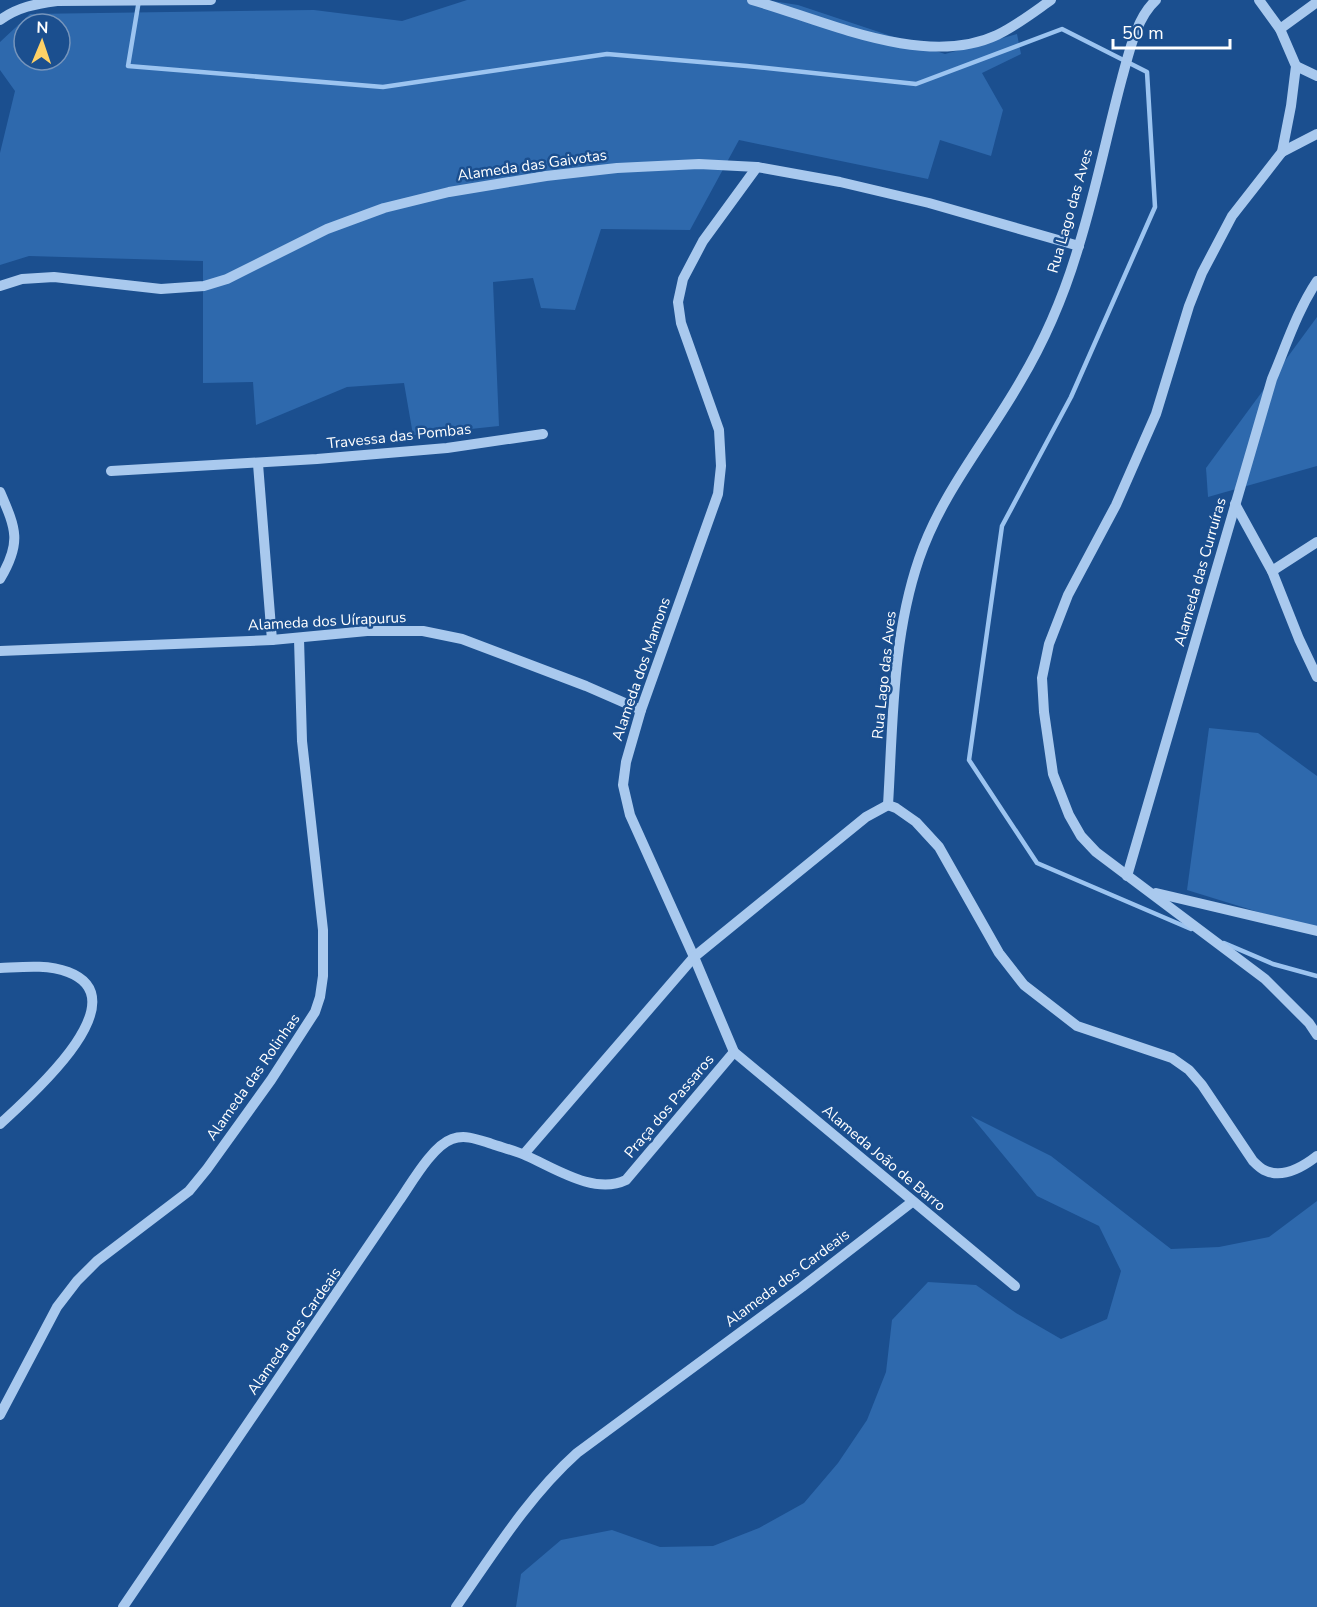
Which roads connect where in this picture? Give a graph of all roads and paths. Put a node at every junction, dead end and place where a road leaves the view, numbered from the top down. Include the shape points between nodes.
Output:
1 (211, 0) edge
2 (752, 0) edge
3 (1051, 0) edge
4 (1258, 0) edge
5 (57, 1) edge
6 (30, 2) edge
7 (1151, 2) edge
8 (1317, 3) edge
9 (0, 20) edge
10 (1280, 29) junction
11 (1296, 66) junction
12 (1317, 76) edge
13 (1317, 134) edge
14 (1282, 152) junction
15 (757, 167) junction
16 (1079, 246) junction
17 (1317, 281) edge
18 (0, 286) edge
19 (543, 434) dead end
20 (258, 464) junction
21 (111, 471) dead end
22 (0, 492) edge
23 (1234, 504) junction
24 (1317, 542) edge
25 (1272, 571) junction
26 (0, 579) edge
27 (299, 639) junction
28 (272, 640) junction
29 (0, 651) edge
30 (1317, 677) edge
31 (641, 710) junction
32 (888, 805) junction
33 (1127, 876) junction
34 (1150, 891) junction
35 (1317, 931) edge
36 (694, 957) junction
37 (0, 968) edge
38 (1317, 1035) edge
39 (734, 1052) junction
40 (0, 1124) edge
41 (524, 1154) junction
42 (1317, 1156) edge
43 (912, 1202) junction
44 (1015, 1286) dead end
45 (0, 1415) edge
46 (123, 1607) edge
47 (456, 1607) edge

1 - 5 street
2 - 3 street via 892,42 929,47 960,46 995,36
4 - 10 street
5 - 6 street
6 - 9 street
7 - 16 street, Rua Lago das Aves via 1127,62
8 - 10 street
10 - 11 street
11 - 12 street
11 - 14 street
13 - 14 street
14 - 33 street via 1232,216 1202,273 1156,414 1116,505 1068,595 1044,666 1044,712 1053,774 1069,815 1096,852
15 - 16 street, Alameda das Gaivotas via 929,203
15 - 18 street, Alameda das Gaivotas via 699,164 617,168 449,192 384,208 327,229 227,279 204,286 161,289 54,277 22,279
15 - 31 street, Alameda dos Mamons via 703,241 683,279 678,302 681,323 719,430 721,466 718,494
16 - 32 street, Rua Lago das Aves via 1050,326 1020,382 941,507 919,558 898,646
17 - 23 street, Alameda das Curruíras via 1272,379
19 - 20 street, Travessa das Pombas via 447,448
20 - 21 street, Travessa das Pombas
20 - 28 street
22 - 26 street via 13,523 15,543
23 - 25 street
23 - 33 street, Alameda das Curruíras
24 - 25 street
25 - 30 street
27 - 28 street, Alameda dos Uírapurus
27 - 31 street, Alameda dos Uírapurus via 367,631 423,631 462,639
27 - 45 street, Alameda das Rolinhas via 302,741 323,930 323,976 315,1012 271,1080 189,1191 97,1261 57,1306
28 - 29 street, Alameda dos Uírapurus
31 - 36 street, Alameda dos Mamons via 623,785 630,815
32 - 36 street via 866,817
32 - 42 street via 916,822 939,847 999,953 1024,985 1077,1026 1172,1058 1189,1070 1252,1161 1264,1171 1289,1172
33 - 34 street
34 - 35 street
34 - 38 street via 1265,979
36 - 39 street, Praça dos Passaros
36 - 41 street
37 - 40 street via 42,966 68,972 82,980 92,1005 91,1018 81,1037 50,1077
39 - 41 street, Praça dos Passaros via 626,1180 618,1184 596,1184
39 - 43 street, Alameda João de Barro
41 - 46 street, Alameda dos Cardeais via 470,1137 452,1139 429,1159
43 - 44 street, Alameda João de Barro
43 - 47 street, Alameda dos Cardeais via 555,1473

